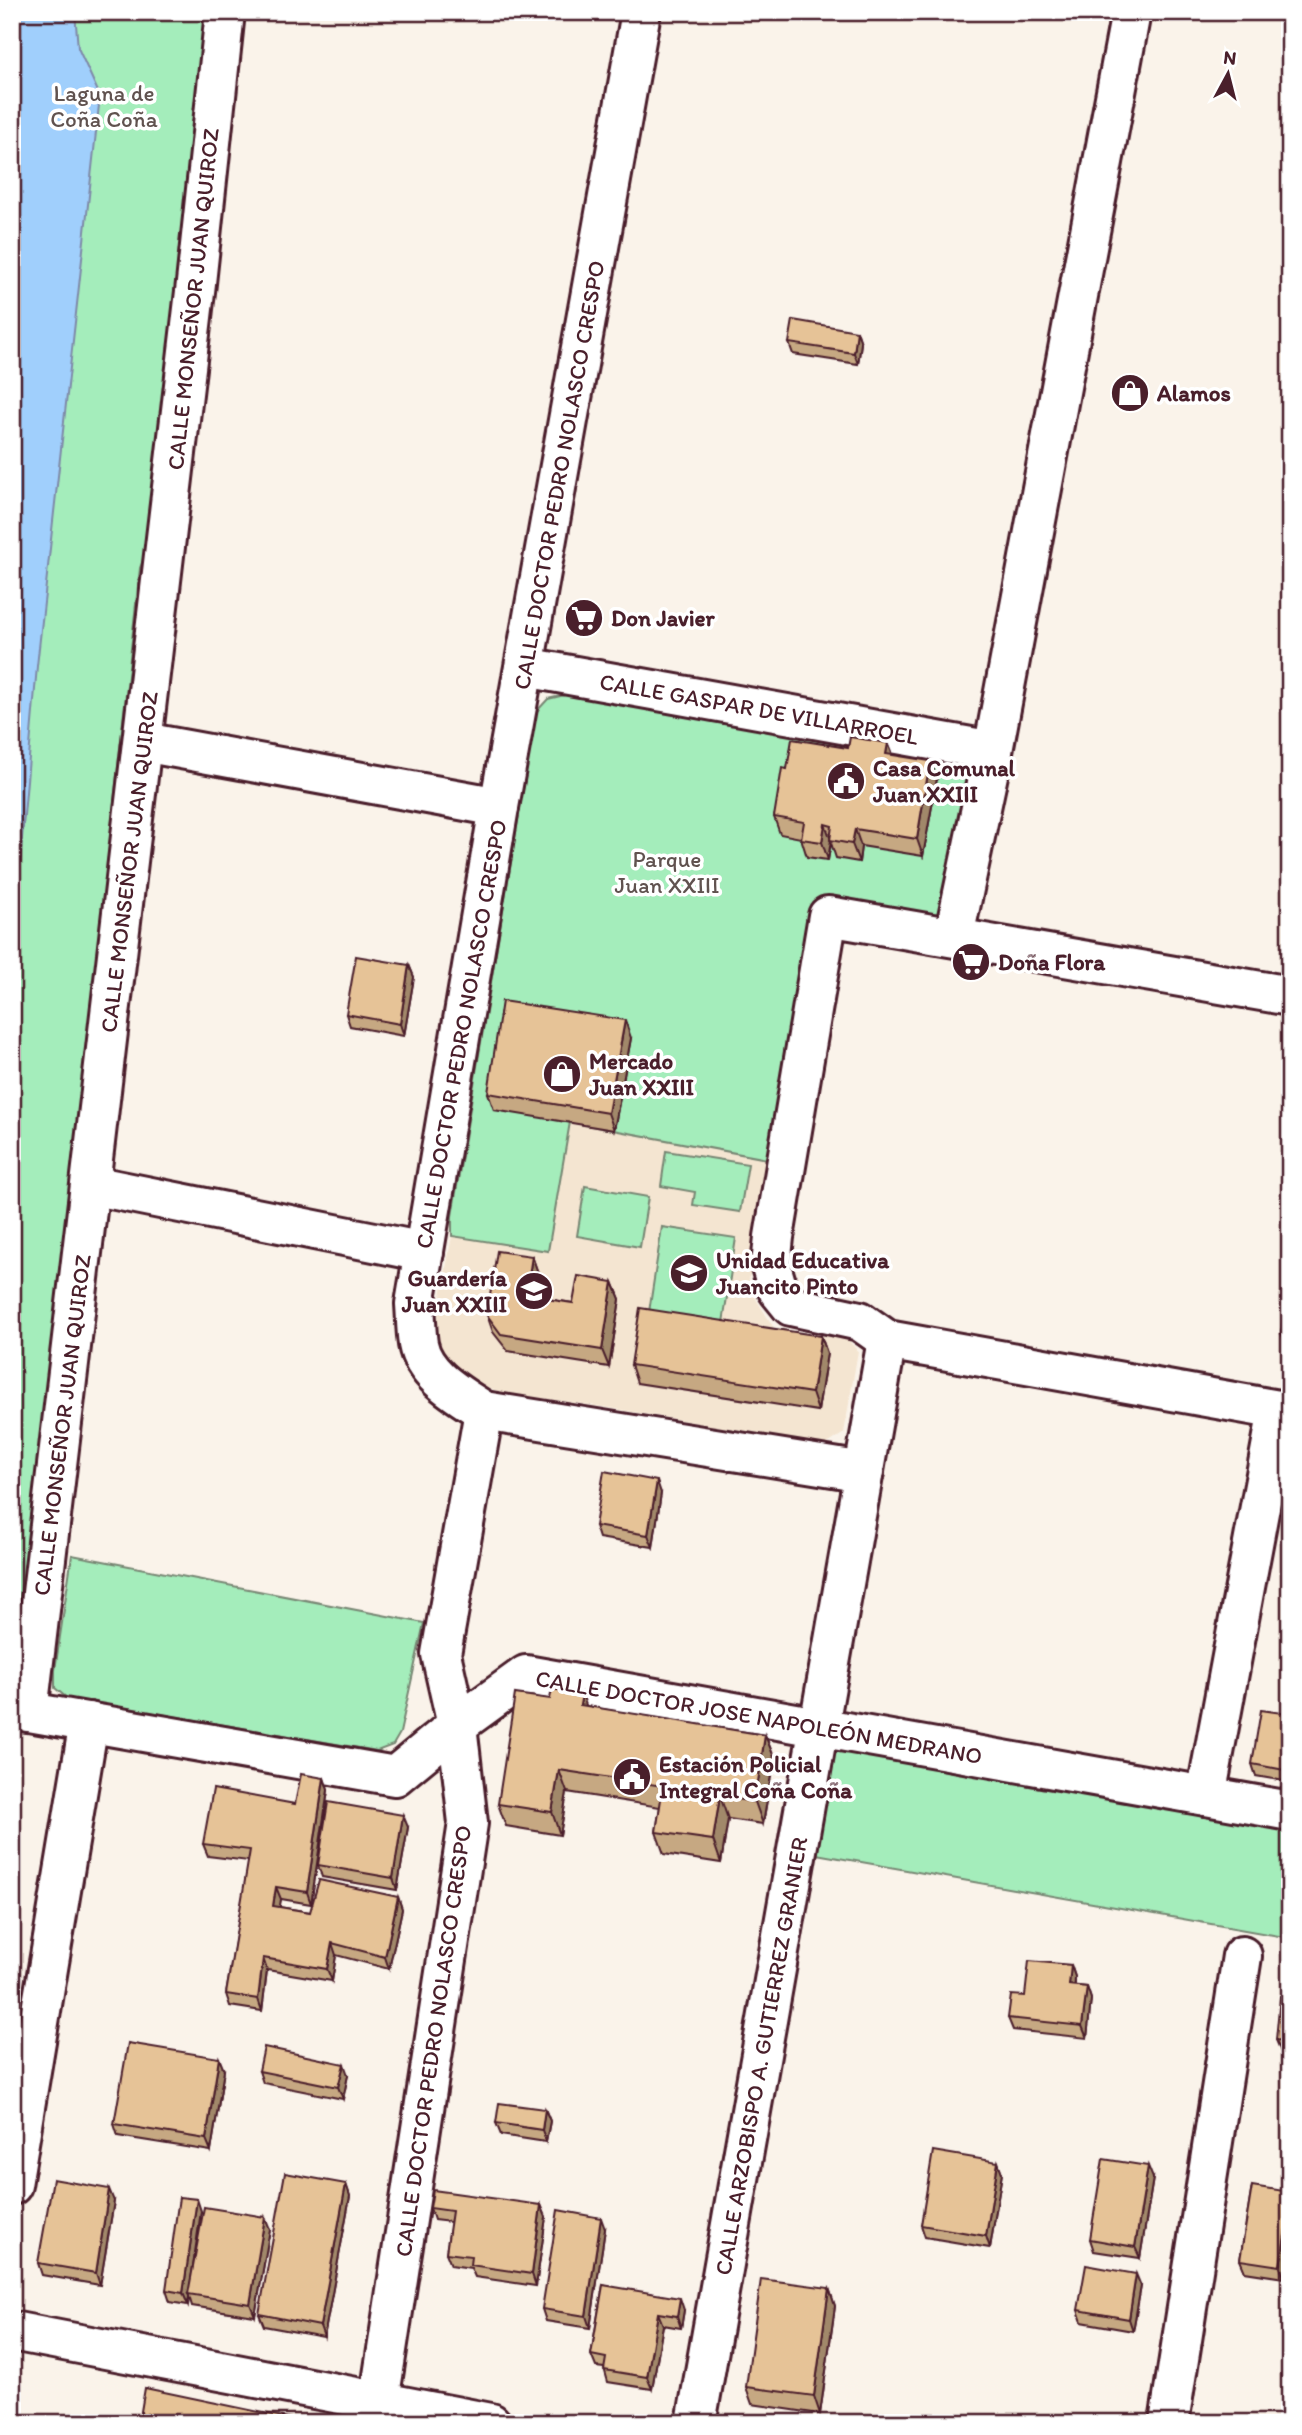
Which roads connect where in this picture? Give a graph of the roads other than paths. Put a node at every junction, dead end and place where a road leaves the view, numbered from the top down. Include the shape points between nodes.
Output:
1 (225, 12) edge
2 (641, 12) edge
3 (1131, 12) edge
4 (524, 667) junction
5 (143, 742) junction
6 (993, 751) junction
7 (499, 807) junction
8 (954, 936) junction
9 (1290, 996) edge
10 (91, 1185) junction
11 (424, 1252) junction
12 (887, 1340) junction
13 (484, 1411) junction
14 (1284, 1411) edge
15 (864, 1472) junction
16 (20, 1710) edge
17 (89, 1722) junction
18 (457, 1725) junction
19 (820, 1728) junction
20 (1206, 1796) junction
21 (1290, 1811) edge
22 (1242, 1956) dead end
23 (12, 2185) edge
24 (12, 2330) edge
25 (379, 2402) junction
26 (491, 2423) edge
27 (696, 2423) edge
28 (1169, 2423) edge

1 - 5 street, CALLE MONSEÑOR JUAN QUIROZ
2 - 4 street, CALLE DOCTOR PEDRO NOLASCO CRESPO
3 - 6 street
4 - 6 street, CALLE GASPAR DE VILLARROEL
4 - 7 street, CALLE DOCTOR PEDRO NOLASCO CRESPO
5 - 7 street
5 - 10 street, CALLE MONSEÑOR JUAN QUIROZ
6 - 8 street
7 - 11 street, CALLE DOCTOR PEDRO NOLASCO CRESPO
8 - 9 street
8 - 12 street via 828,916 774,1237 771,1266 778,1290 791,1306 860,1321
10 - 11 street
10 - 16 street, CALLE MONSEÑOR JUAN QUIROZ
11 - 13 street, CALLE DOCTOR PEDRO NOLASCO CRESPO via 415,1304 418,1346 428,1366 446,1385
12 - 14 street
12 - 15 street, CALLE ARZOBISPO A. GUTIERREZ GRANIER
13 - 15 street
13 - 18 street, CALLE DOCTOR PEDRO NOLASCO CRESPO via 441,1654
14 - 20 street
15 - 19 street, CALLE ARZOBISPO A. GUTIERREZ GRANIER
16 - 17 street, CALLE DOCTOR JOSE NAPOLEÓN MEDRANO
17 - 18 street, CALLE DOCTOR JOSE NAPOLEÓN MEDRANO via 395,1776
17 - 23 street
18 - 19 street, CALLE DOCTOR JOSE NAPOLEÓN MEDRANO via 526,1675
18 - 25 street, CALLE DOCTOR PEDRO NOLASCO CRESPO via 468,1823
19 - 20 street, CALLE DOCTOR JOSE NAPOLEÓN MEDRANO
19 - 27 street, CALLE ARZOBISPO A. GUTIERREZ GRANIER
20 - 21 street, CALLE DOCTOR JOSE NAPOLEÓN MEDRANO
22 - 28 street
24 - 25 street
25 - 26 street

